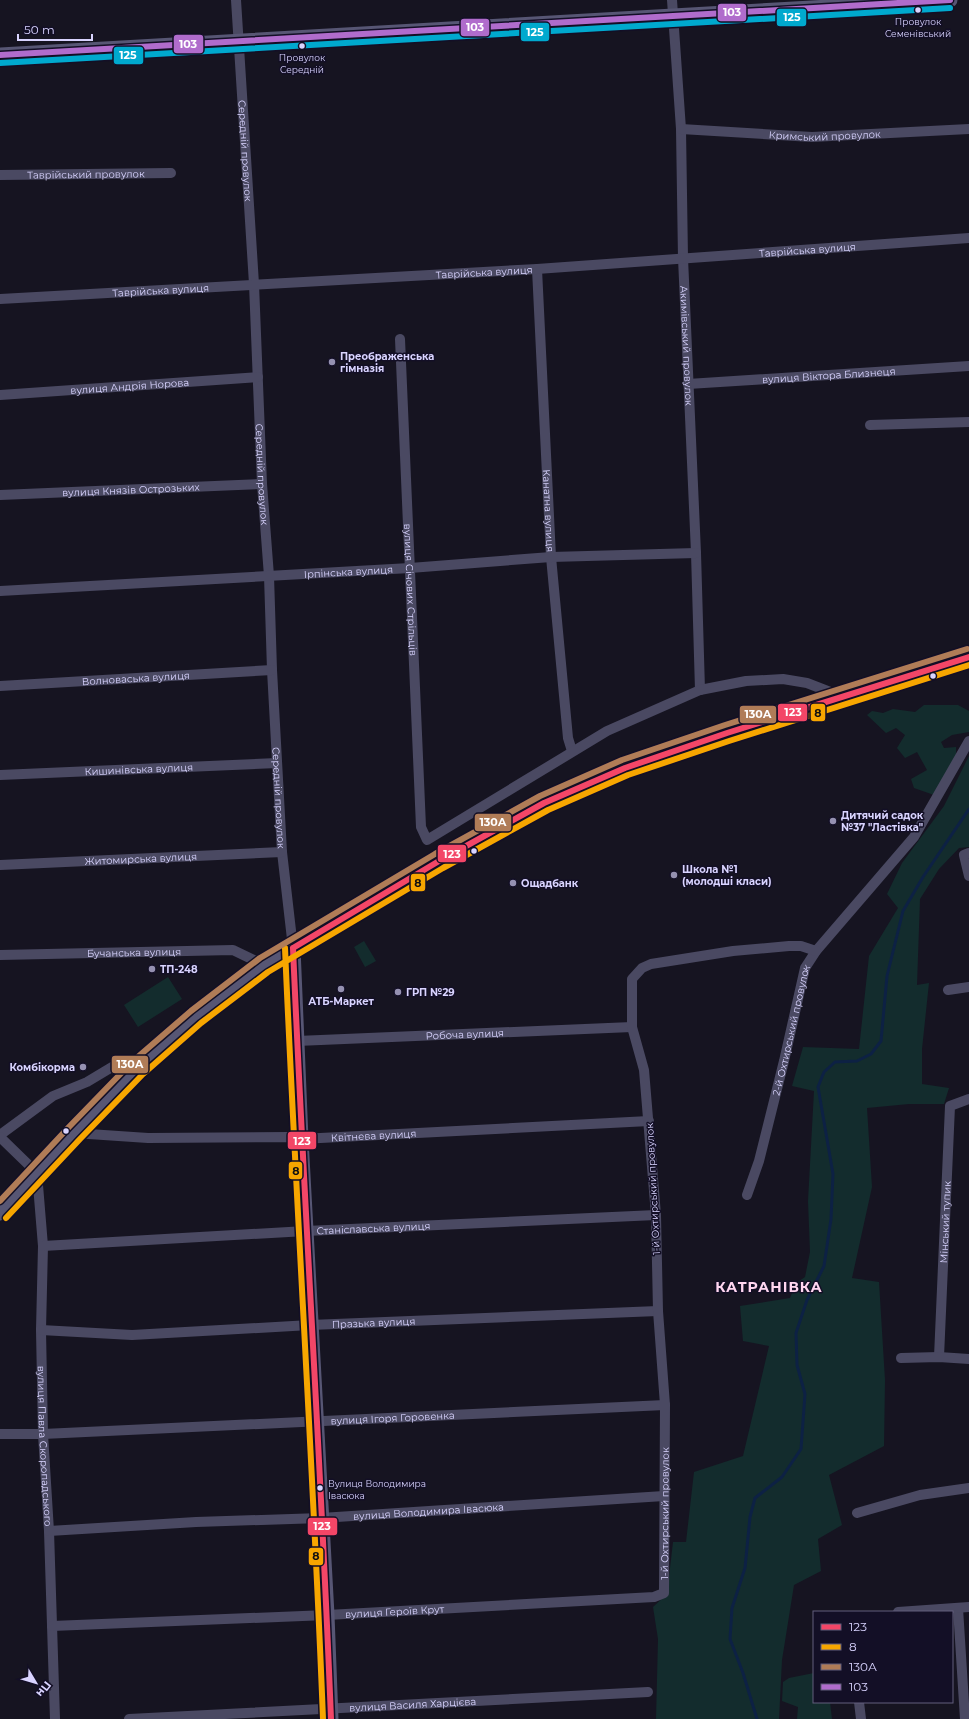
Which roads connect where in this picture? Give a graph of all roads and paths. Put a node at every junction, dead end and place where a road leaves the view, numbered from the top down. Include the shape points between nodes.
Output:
1 (236, 0) edge
2 (672, 0) edge
3 (950, 0) edge
4 (673, 15) junction
5 (239, 41) junction
6 (0, 54) edge
7 (680, 129) junction
8 (969, 129) edge
9 (171, 173) dead end
10 (0, 176) edge
11 (969, 238) edge
12 (683, 258) junction
13 (537, 269) junction
14 (254, 284) junction
15 (0, 299) edge
16 (400, 339) dead end
17 (969, 366) edge
18 (258, 377) junction
19 (688, 384) junction
20 (0, 395) edge
21 (969, 422) edge
22 (870, 425) dead end
23 (262, 484) junction
24 (0, 495) edge
25 (696, 553) junction
26 (551, 557) junction
27 (410, 568) junction
28 (268, 576) junction
29 (0, 591) edge
30 (969, 656) edge
31 (272, 670) junction
32 (0, 686) edge
33 (700, 690) junction
34 (843, 697) junction
35 (969, 742) edge
36 (572, 751) junction
37 (277, 764) junction
38 (0, 775) edge
39 (282, 852) junction
40 (969, 853) edge
41 (0, 865) edge
42 (969, 876) edge
43 (293, 948) junction
44 (816, 951) junction
45 (0, 955) edge
46 (264, 965) junction
47 (969, 987) edge
48 (948, 990) dead end
49 (632, 1028) junction
50 (297, 1041) junction
51 (138, 1068) junction
52 (969, 1099) edge
53 (649, 1121) junction
54 (74, 1133) junction
55 (0, 1136) edge
56 (301, 1139) junction
57 (37, 1173) junction
58 (747, 1195) dead end
59 (0, 1213) edge
60 (656, 1216) junction
61 (306, 1232) junction
62 (43, 1246) junction
63 (658, 1312) junction
64 (310, 1325) junction
65 (41, 1330) junction
66 (940, 1357) junction
67 (901, 1358) dead end
68 (969, 1359) edge
69 (664, 1405) junction
70 (316, 1422) junction
71 (0, 1434) edge
72 (43, 1434) junction
73 (969, 1488) edge
74 (664, 1496) junction
75 (857, 1513) dead end
76 (321, 1518) junction
77 (50, 1531) junction
78 (664, 1593) joint
79 (969, 1607) edge
80 (958, 1608) junction
81 (913, 1611) edge
82 (327, 1615) junction
83 (52, 1626) junction
84 (648, 1692) dead end
85 (859, 1703) edge
86 (330, 1713) edge
87 (166, 1718) edge
88 (54, 1719) edge
89 (129, 1719) edge
90 (861, 1719) edge
91 (965, 1719) edge

1 - 5 street, Середній провулок
2 - 4 street, Акимівський провулок
3 - 4 street
4 - 5 street
4 - 7 street, Акимівський провулок
5 - 6 street
5 - 14 street, Середній провулок
7 - 8 street, Кримський провулок via 812,137
7 - 12 street, Акимівський провулок
9 - 10 street, Таврійський провулок
11 - 12 street, Таврійська вулиця
12 - 13 street, Таврійська вулиця
12 - 19 street, Акимівський провулок
13 - 14 street, Таврійська вулиця
13 - 26 street, Канатна вулиця
14 - 15 street, Таврійська вулиця
14 - 18 street, Середній провулок
16 - 27 street, вулиця Січових Стрільців
17 - 19 street, вулиця Віктора Близнеця
18 - 20 street, вулиця Андрія Норова
18 - 23 street, Середній провулок
19 - 25 street, Акимівський провулок
21 - 22 street
23 - 24 street, вулиця Князів Острозьких
23 - 28 street, Середній провулок
25 - 26 street, Ірпінська вулиця
25 - 33 street, Акимівський провулок
26 - 27 street, Ірпінська вулиця
26 - 36 street, Канатна вулиця via 568,738
27 - 28 street, Ірпінська вулиця
27 - 36 street, вулиця Січових Стрільців via 422,827 427,840
28 - 29 street, Ірпінська вулиця
28 - 31 street, Середній провулок
30 - 34 street
31 - 32 street, Волноваська вулиця
31 - 37 street, Середній провулок
33 - 34 street via 746,680 783,679 807,683
33 - 36 street via 607,731
34 - 43 street via 626,768 544,803 439,861
35 - 44 street, 2-й Охтирський провулок via 914,837
37 - 38 street, Кишинівська вулиця
37 - 39 street, Середній провулок
39 - 41 street, Житомирська вулиця
39 - 43 street, Середній провулок
40 - 42 street via 964,855
43 - 46 street
43 - 50 street
44 - 49 street, 1-й Охтирський провулок via 801,946 789,946 733,951 651,964 642,968 632,979
44 - 58 street, 2-й Охтирський провулок via 805,968 794,1025
45 - 46 street, Бучанська вулиця via 233,950
46 - 51 street via 196,1017
47 - 48 street
49 - 50 street, Робоча вулиця
49 - 53 street, 1-й Охтирський провулок via 644,1070
50 - 56 street
51 - 54 street
51 - 55 street via 122,1061 87,1082 53,1096
52 - 66 street, Мінський тупик via 950,1106
53 - 56 street, Квітнева вулиця
53 - 60 street, 1-й Охтирський провулок
54 - 56 street, Квітнева вулиця via 148,1138
54 - 57 street
55 - 57 street
56 - 61 street
57 - 59 street
57 - 62 street, вулиця Павла Скоропадського
60 - 61 street, Станіславська вулиця
60 - 63 street, 1-й Охтирський провулок
61 - 62 street, Станіславська вулиця
61 - 64 street
62 - 65 street, вулиця Павла Скоропадського
63 - 64 street, Празька вулиця
63 - 69 street, 1-й Охтирський провулок
64 - 65 street, Празька вулиця via 132,1335
64 - 70 street
65 - 72 street, вулиця Павла Скоропадського
66 - 67 street
66 - 68 street
69 - 70 street, вулиця Ігоря Горовенка
69 - 74 street, 1-й Охтирський провулок
70 - 72 street, вулиця Ігоря Горовенка
70 - 76 street
71 - 72 street, вулиця Ігоря Горовенка
72 - 77 street, вулиця Павла Скоропадського
73 - 75 street via 920,1495
74 - 76 street, вулиця Володимира Івасюка
74 - 78 street, 1-й Охтирський провулок
76 - 77 street, вулиця Володимира Івасюка
76 - 82 street
77 - 83 street, вулиця Павла Скоропадського
78 - 82 street, вулиця Героїв Крут via 654,1597
79 - 80 street
80 - 81 street
80 - 91 street
82 - 83 street, вулиця Героїв Крут
82 - 86 street
83 - 88 street, вулиця Павла Скоропадського
84 - 86 street, вулиця Василя Харцієва
85 - 90 street
86 - 87 street, вулиця Василя Харцієва
87 - 89 street, вулиця Василя Харцієва

